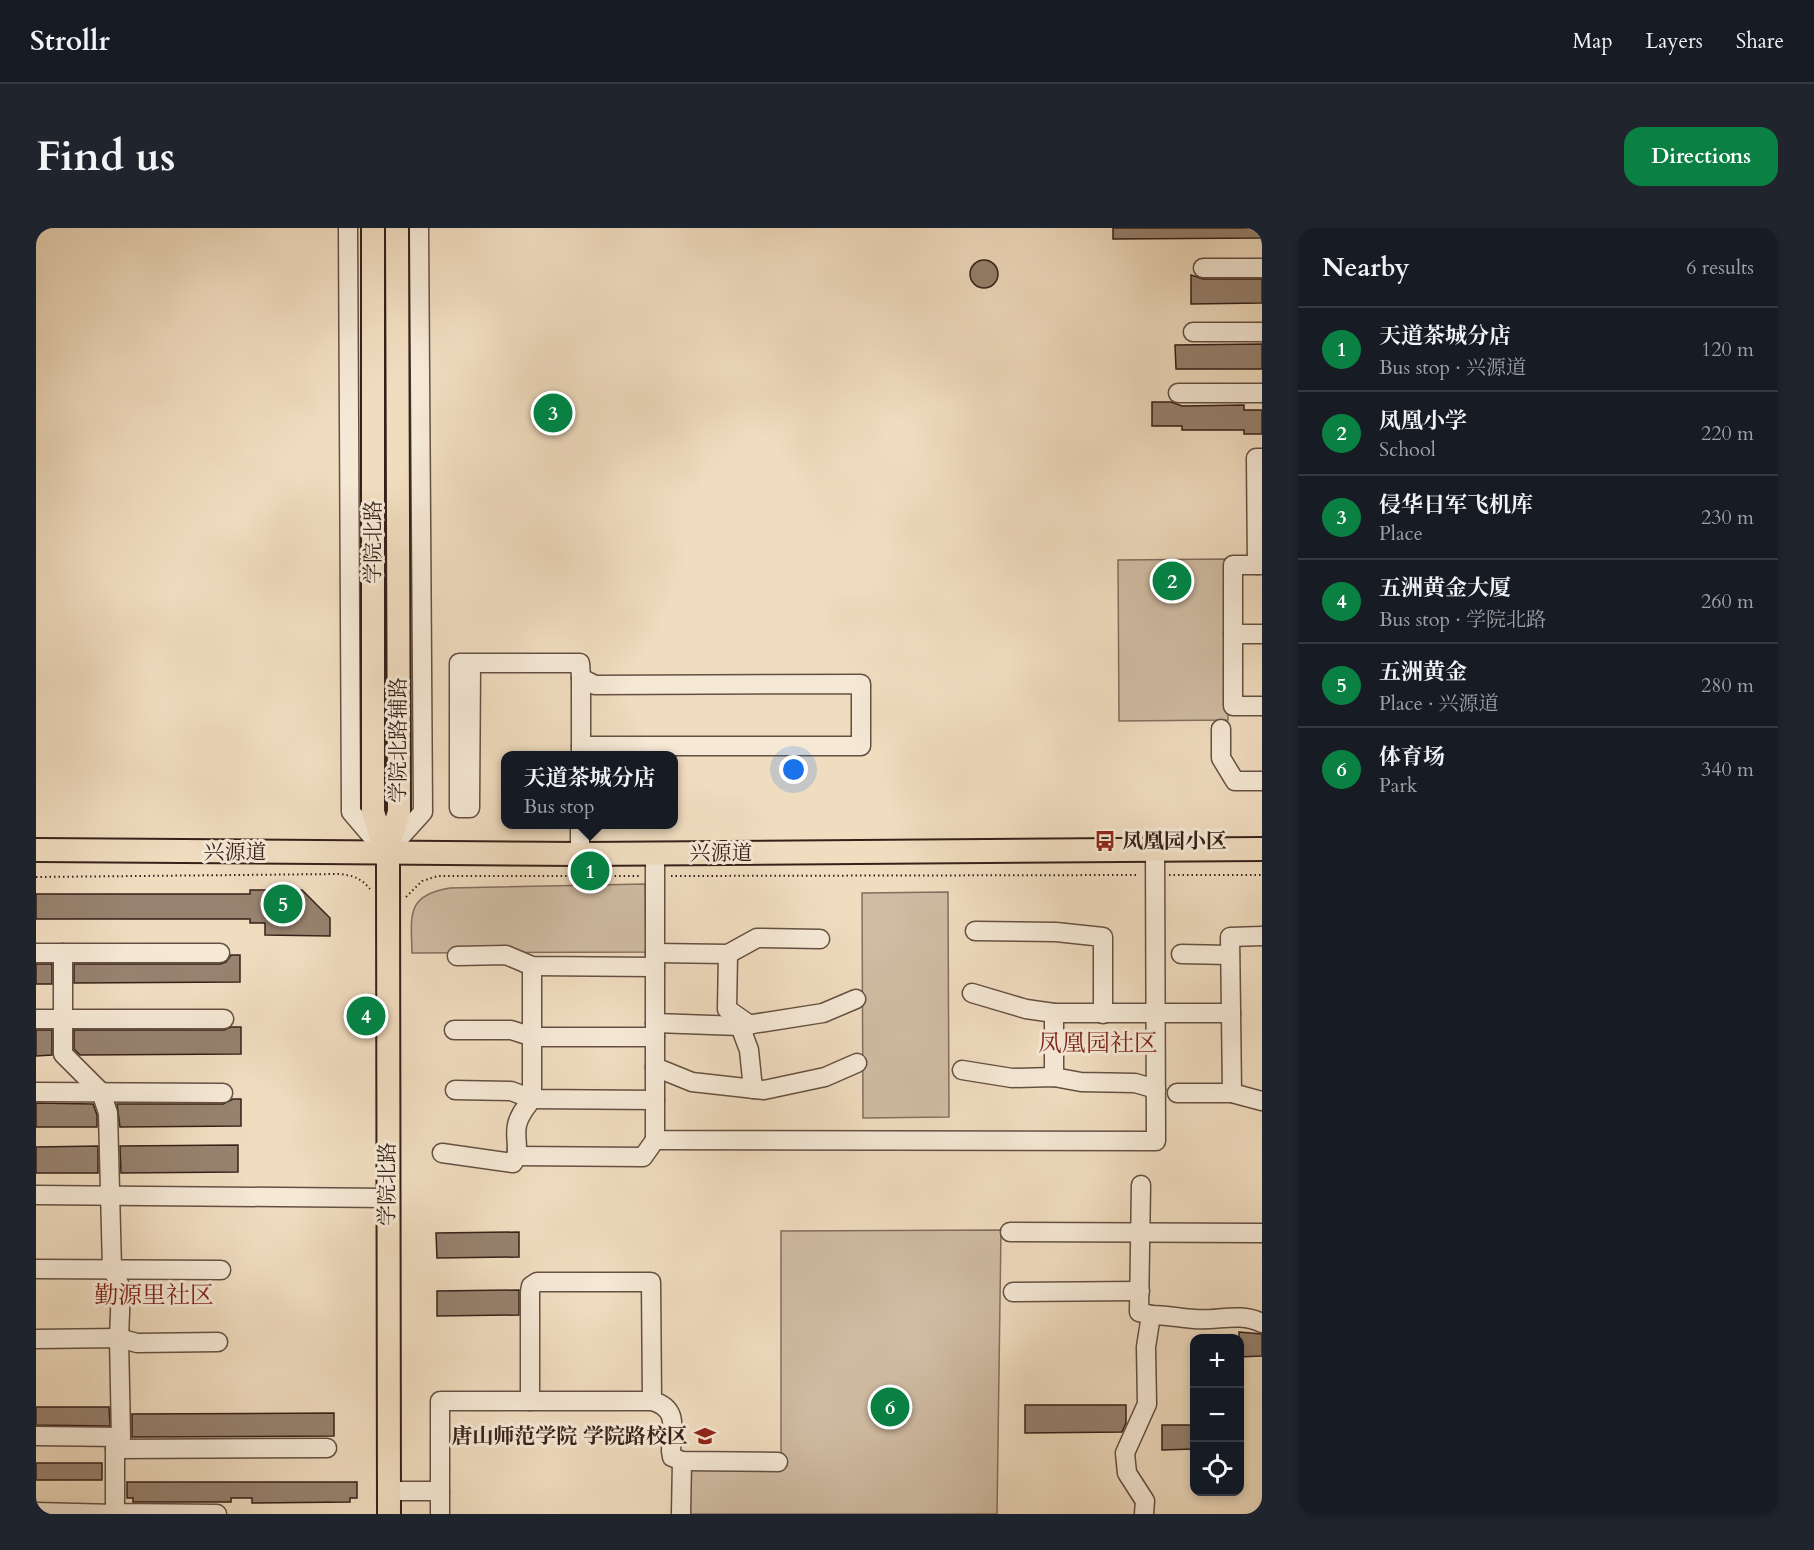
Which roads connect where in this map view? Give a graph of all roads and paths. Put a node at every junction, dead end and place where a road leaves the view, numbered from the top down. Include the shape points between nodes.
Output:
1 (348, 228) edge
2 (373, 228) edge
3 (397, 228) edge
4 (419, 228) edge
5 (1203, 268) dead end
6 (1262, 268) edge
7 (1193, 332) dead end
8 (1262, 332) edge
9 (349, 365) junction
10 (374, 366) junction
11 (420, 366) junction
12 (397, 367) junction
13 (1178, 393) dead end
14 (1262, 393) edge
15 (1262, 458) edge
16 (1259, 565) edge
17 (348, 619) junction
18 (373, 621) junction
19 (409, 622) junction
20 (1233, 634) junction
21 (1262, 634) edge
22 (471, 663) junction
23 (581, 678) junction
24 (1262, 706) edge
25 (1221, 729) dead end
26 (581, 751) edge
27 (1262, 781) edge
28 (580, 829) edge
29 (1262, 849) edge
30 (36, 850) edge
31 (580, 854) junction
32 (387, 859) junction
33 (1262, 861) edge
34 (1155, 862) junction
35 (36, 865) edge
36 (655, 865) junction
37 (1262, 875) edge
38 (36, 877) edge
39 (363, 881) dead end
40 (422, 881) dead end
41 (975, 931) dead end
42 (1262, 936) edge
43 (820, 939) dead end
44 (220, 952) dead end
45 (36, 953) edge
46 (63, 953) junction
47 (728, 954) junction
48 (1181, 954) dead end
49 (1230, 955) junction
50 (457, 956) dead end
51 (655, 960) junction
52 (532, 966) junction
53 (972, 993) dead end
54 (856, 999) dead end
55 (1054, 1013) junction
56 (1231, 1013) junction
57 (1103, 1014) junction
58 (1155, 1014) junction
59 (36, 1019) edge
60 (62, 1019) junction
61 (224, 1019) dead end
62 (745, 1026) junction
63 (454, 1030) dead end
64 (655, 1030) junction
65 (533, 1037) junction
66 (857, 1064) dead end
67 (655, 1067) junction
68 (962, 1070) dead end
69 (1054, 1077) junction
70 (753, 1089) junction
71 (1156, 1089) junction
72 (455, 1090) dead end
73 (36, 1092) edge
74 (101, 1092) junction
75 (223, 1093) dead end
76 (1178, 1093) dead end
77 (1232, 1093) junction
78 (532, 1100) junction
79 (655, 1100) junction
80 (1262, 1101) edge
81 (655, 1140) junction
82 (442, 1153) dead end
83 (518, 1156) junction
84 (1141, 1185) dead end
85 (36, 1196) edge
86 (111, 1196) junction
87 (387, 1198) junction
88 (1010, 1232) dead end
89 (1140, 1233) junction
90 (1262, 1233) edge
91 (36, 1269) edge
92 (112, 1269) junction
93 (221, 1270) dead end
94 (1140, 1291) junction
95 (1013, 1292) dead end
96 (1151, 1315) junction
97 (1262, 1323) edge
98 (119, 1338) junction
99 (36, 1339) edge
100 (218, 1342) dead end
101 (530, 1401) junction
102 (656, 1402) junction
103 (36, 1436) edge
104 (118, 1443) junction
105 (327, 1449) dead end
106 (681, 1461) junction
107 (778, 1462) dead end
108 (389, 1491) junction
109 (440, 1491) junction
110 (36, 1512) edge
111 (115, 1513) edge
112 (217, 1514) edge
113 (389, 1514) edge
114 (440, 1514) edge
115 (681, 1514) edge
116 (1144, 1514) edge

1 - 9 street
2 - 10 main road, 学院北路
3 - 12 main road, 学院北路
4 - 11 street
5 - 6 street
7 - 8 street
9 - 10 street
9 - 17 street
10 - 12 main road
10 - 18 main road, 学院北路
11 - 12 street
11 - 19 street
12 - 19 main road, 学院北路
13 - 14 street
15 - 16 street via 1256,458
16 - 20 street via 1233,565
17 - 18 street
17 - 32 street via 351,812
18 - 32 main road, 学院北路 via 372,812
19 - 32 main road, 学院北路 via 399,812
20 - 21 street
20 - 24 street via 1233,706
22 - 22 street via 470,808 459,808 459,663
22 - 23 street via 580,663
23 - 26 street
23 - 26 street via 595,685 861,684 861,746
25 - 27 street via 1221,758 1235,781
28 - 31 street
29 - 34 main road, 兴源道
30 - 32 main road, 兴源道
31 - 32 main road, 兴源道
31 - 36 main road, 兴源道
32 - 35 main road, 兴源道
32 - 36 main road, 兴源道
32 - 87 main road, 学院北路
33 - 34 main road, 兴源道
34 - 36 main road, 兴源道
34 - 36 path
34 - 37 path
34 - 58 street
36 - 40 path via 438,876
36 - 51 street
38 - 39 path via 339,874
41 - 57 street via 1103,937
42 - 49 street via 1230,937
43 - 47 street via 757,939
44 - 46 street
45 - 46 street
46 - 60 street
47 - 51 street
47 - 62 street via 727,1009
48 - 49 street
49 - 56 street
50 - 52 street via 506,955
51 - 52 street
51 - 64 street
52 - 65 street
53 - 55 street
54 - 62 street via 823,1013
55 - 57 street
55 - 69 street
56 - 58 street
56 - 77 street
57 - 58 street
58 - 71 street
59 - 60 street
60 - 61 street
60 - 74 street via 63,1054
62 - 64 street
62 - 70 street
63 - 65 street via 511,1030
64 - 65 street
64 - 67 street
65 - 78 street
66 - 70 street via 825,1077
67 - 70 street via 692,1082
67 - 79 street
68 - 69 street via 1012,1078
69 - 71 street via 1135,1083
71 - 81 street via 1156,1141
72 - 78 street via 511,1091
73 - 74 street
74 - 75 street
74 - 86 street via 108,1113
76 - 77 street
77 - 80 street
78 - 79 street
78 - 83 street via 516,1127
79 - 81 street
81 - 83 street via 643,1157
82 - 83 street via 513,1163
84 - 89 street
85 - 86 street
86 - 87 street
86 - 92 street
87 - 108 main road, 学院北路
88 - 89 street
89 - 90 street
89 - 94 street
91 - 92 street
92 - 93 street
92 - 98 street via 121,1288
94 - 95 street
94 - 96 street via 1139,1312
96 - 97 street via 1196,1319 1231,1316
96 - 116 street via 1146,1347 1147,1404 1125,1453 1127,1473 1145,1501
98 - 99 street
98 - 100 street via 137,1343
98 - 104 street
101 - 102 street
101 - 102 street via 531,1286 537,1282 651,1282
101 - 109 street via 440,1401
102 - 106 street via 672,1415 672,1457
103 - 104 street
104 - 105 street
104 - 111 street
106 - 107 street
106 - 115 street
108 - 109 street
108 - 113 main road, 学院北路
109 - 114 street
110 - 111 street
111 - 112 street

